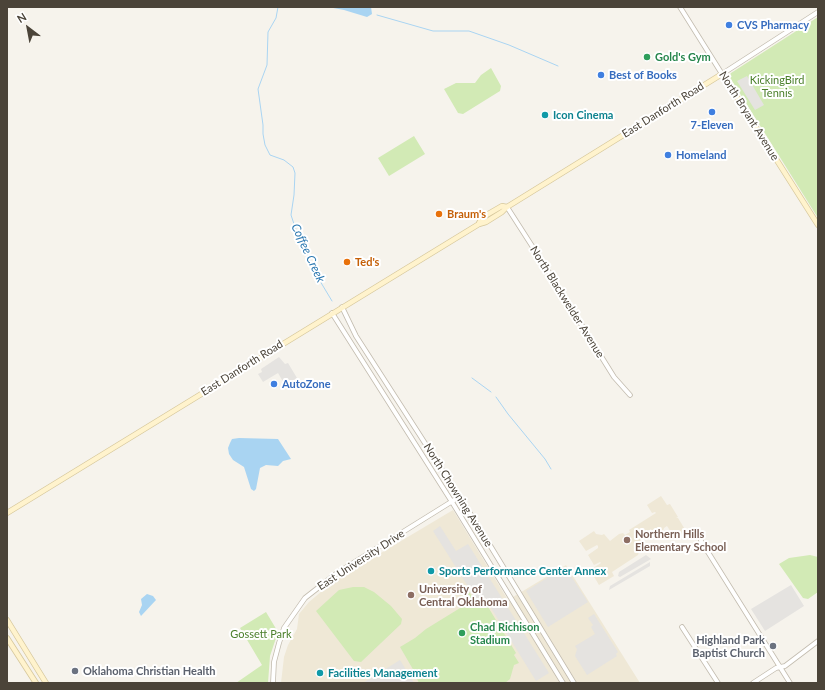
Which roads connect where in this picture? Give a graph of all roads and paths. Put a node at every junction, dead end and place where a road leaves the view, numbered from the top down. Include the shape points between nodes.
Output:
1 (680, 7) edge
2 (818, 12) edge
3 (722, 74) junction
4 (507, 207) junction
5 (818, 226) edge
6 (342, 307) junction
7 (332, 313) junction
8 (630, 395) dead end
9 (459, 497) junction
10 (452, 502) junction
11 (7, 513) edge
12 (701, 542) dead end
13 (7, 620) edge
14 (682, 627) dead end
15 (7, 638) edge
16 (818, 641) edge
17 (22, 644) junction
18 (18, 655) junction
19 (780, 667) junction
20 (36, 683) edge
21 (46, 683) edge
22 (273, 683) edge
23 (563, 683) edge
24 (574, 683) edge
25 (718, 683) edge
26 (753, 683) edge
27 (790, 683) edge

1 - 3 street, North Bryant Avenue
2 - 3 street, East Danforth Road
3 - 4 main road, East Danforth Road
3 - 5 main road, North Bryant Avenue
4 - 6 main road, East Danforth Road via 502,206 483,217 479,224
4 - 8 street, North Blackwelder Avenue via 552,277 561,296 614,377
6 - 7 main road, East Danforth Road
6 - 9 street, North Chowning Avenue via 356,336
7 - 10 street, North Chowning Avenue
7 - 11 main road, East Danforth Road
9 - 10 street, East University Drive
9 - 24 street, North Chowning Avenue
10 - 22 street, East University Drive via 318,587 305,598 284,628 274,662
10 - 23 street, North Chowning Avenue
12 - 19 street
13 - 17 main road
14 - 25 street
15 - 18 main road
16 - 19 street
17 - 18 main road
17 - 21 main road
18 - 20 main road
19 - 26 street
19 - 27 street

